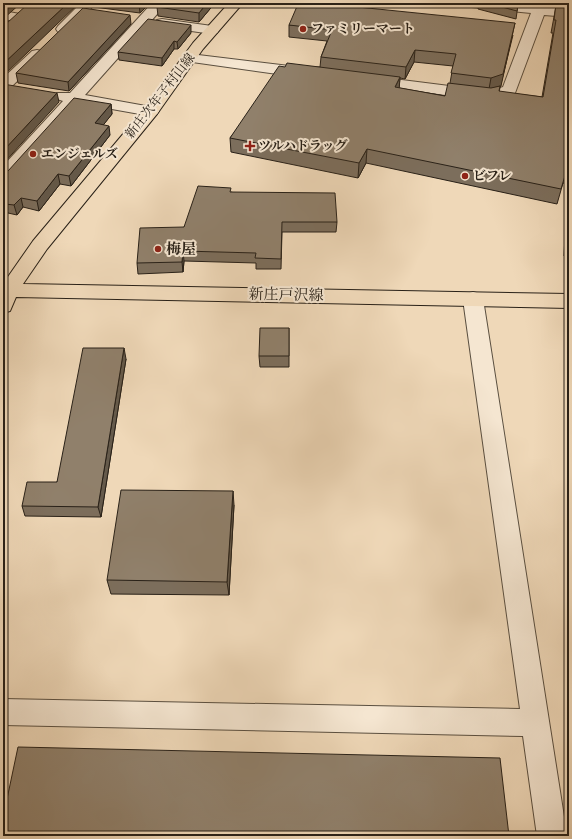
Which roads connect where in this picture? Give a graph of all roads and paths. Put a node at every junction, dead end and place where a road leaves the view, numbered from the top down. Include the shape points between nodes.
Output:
1 (160, 3) edge
2 (236, 3) edge
3 (479, 3) edge
4 (88, 9) edge
5 (539, 10) junction
6 (568, 12) edge
7 (15, 13) edge
8 (138, 19) junction
9 (3, 28) edge
10 (212, 30) junction
11 (190, 58) junction
12 (324, 75) edge
13 (355, 79) edge
14 (9, 88) edge
15 (50, 94) edge
16 (73, 98) junction
17 (151, 111) junction
18 (3, 176) edge
19 (5, 296) edge
20 (473, 299) junction
21 (569, 300) edge
22 (3, 712) edge
23 (535, 722) junction
24 (552, 836) edge

1 - 8 street
2 - 10 main road, 新庄次年子村山線
3 - 5 street
4 - 14 street via 51,41
5 - 6 street
5 - 13 street via 510,90 489,96
7 - 9 street
8 - 10 street
8 - 16 street
10 - 11 main road, 新庄次年子村山線
11 - 12 street
11 - 17 main road, 新庄次年子村山線
15 - 16 street
16 - 17 street
16 - 18 street
17 - 19 main road, 新庄次年子村山線 via 40,245
19 - 20 main road, 新庄戸沢線
20 - 21 main road, 新庄戸沢線
20 - 23 street
22 - 23 street
23 - 24 street

